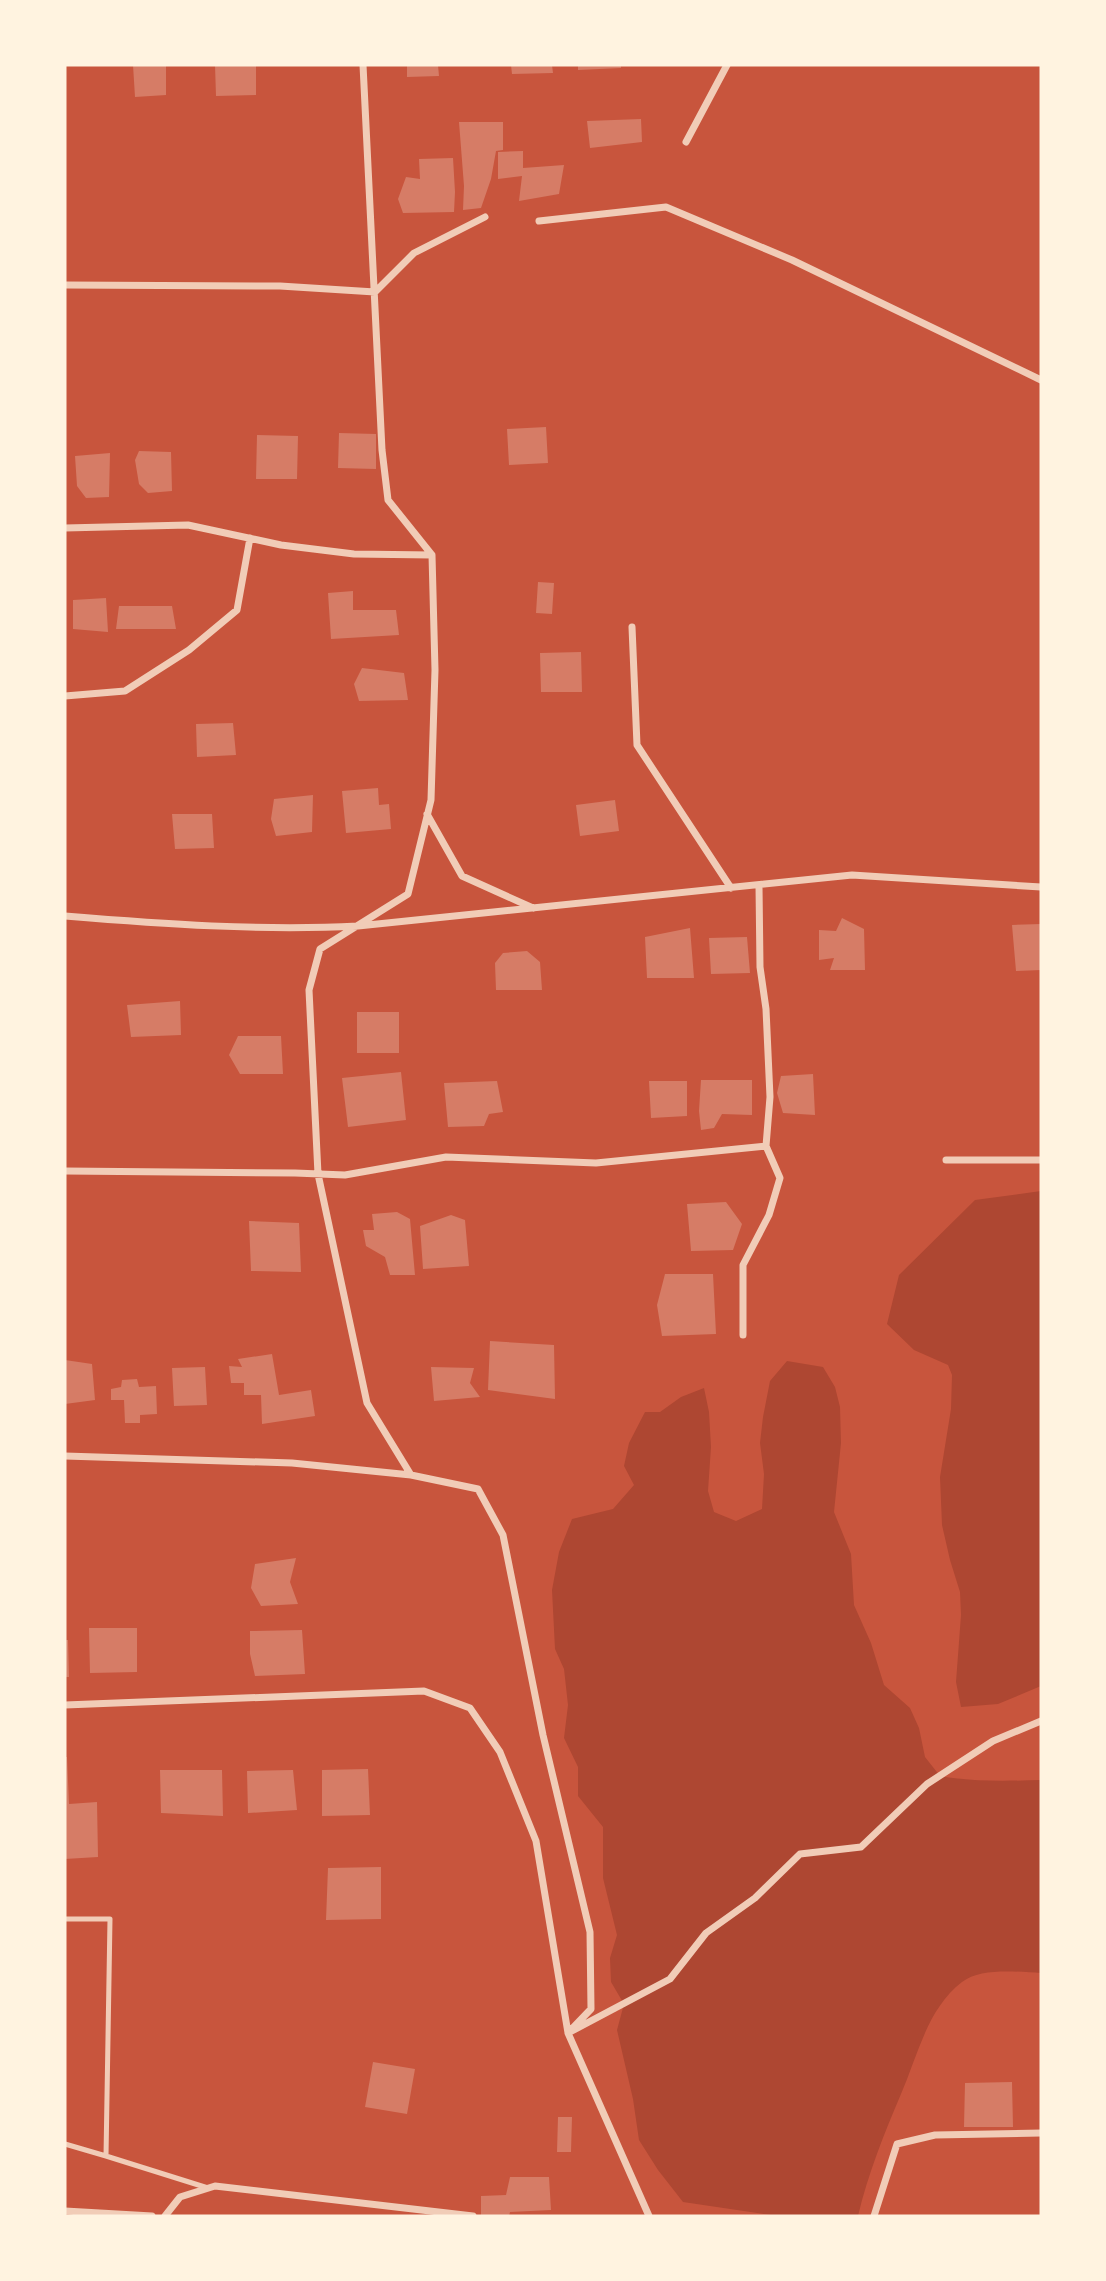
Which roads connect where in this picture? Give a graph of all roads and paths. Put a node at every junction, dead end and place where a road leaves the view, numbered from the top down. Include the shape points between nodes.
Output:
1 (363, 65) edge
2 (727, 65) edge
3 (686, 142) dead end
4 (485, 217) dead end
5 (540, 221) dead end
6 (65, 285) edge
7 (375, 292) junction
8 (1041, 380) edge
9 (65, 528) edge
10 (250, 538) junction
11 (432, 555) junction
12 (632, 627) dead end
13 (65, 696) edge
14 (427, 813) junction
15 (759, 886) junction
16 (1041, 887) edge
17 (731, 888) junction
18 (534, 908) junction
19 (65, 916) edge
20 (358, 926) junction
21 (766, 1146) junction
22 (946, 1160) dead end
23 (1041, 1160) edge
24 (65, 1171) edge
25 (318, 1174) junction
26 (743, 1335) dead end
27 (65, 1457) edge
28 (411, 1475) junction
29 (65, 1705) edge
30 (1041, 1721) edge
31 (65, 1919) edge
32 (568, 2033) junction
33 (1041, 2133) edge
34 (65, 2144) edge
35 (106, 2156) junction
36 (208, 2188) junction
37 (65, 2211) edge
38 (152, 2216) edge
39 (165, 2216) edge
40 (473, 2216) edge
41 (649, 2216) edge
42 (874, 2216) edge

1 - 7 street
2 - 3 street
4 - 7 street via 414,253
5 - 8 street via 666,207 792,260
6 - 7 street via 280,286
7 - 11 street via 388,500
9 - 10 street via 188,525
10 - 11 street via 354,554
10 - 13 street via 237,610 189,650 125,691
11 - 14 street via 435,670
12 - 17 street via 637,745
14 - 18 street via 462,876
14 - 20 street via 408,894
15 - 16 street via 852,875
15 - 17 street
15 - 21 street via 770,1097
17 - 18 street
18 - 20 street
19 - 20 street via 166,925
20 - 25 street via 320,949 309,990
21 - 25 street via 596,1163 446,1157 345,1175
21 - 26 street via 780,1178 769,1216 743,1265
22 - 23 street
24 - 25 street
25 - 28 street via 367,1403
27 - 28 street via 292,1463
28 - 32 street via 478,1489 503,1535 543,1735 590,1933 591,2009
29 - 32 street via 424,1691 470,1708 500,1752 536,1841
30 - 32 street via 993,1741 927,1784 861,1847 800,1854 755,1898 706,1933 670,1979
31 - 35 lane via 110,1919
32 - 41 street
33 - 42 street via 934,2135 897,2144
34 - 35 lane
35 - 36 lane
36 - 39 street via 180,2197
36 - 40 street
37 - 38 street

